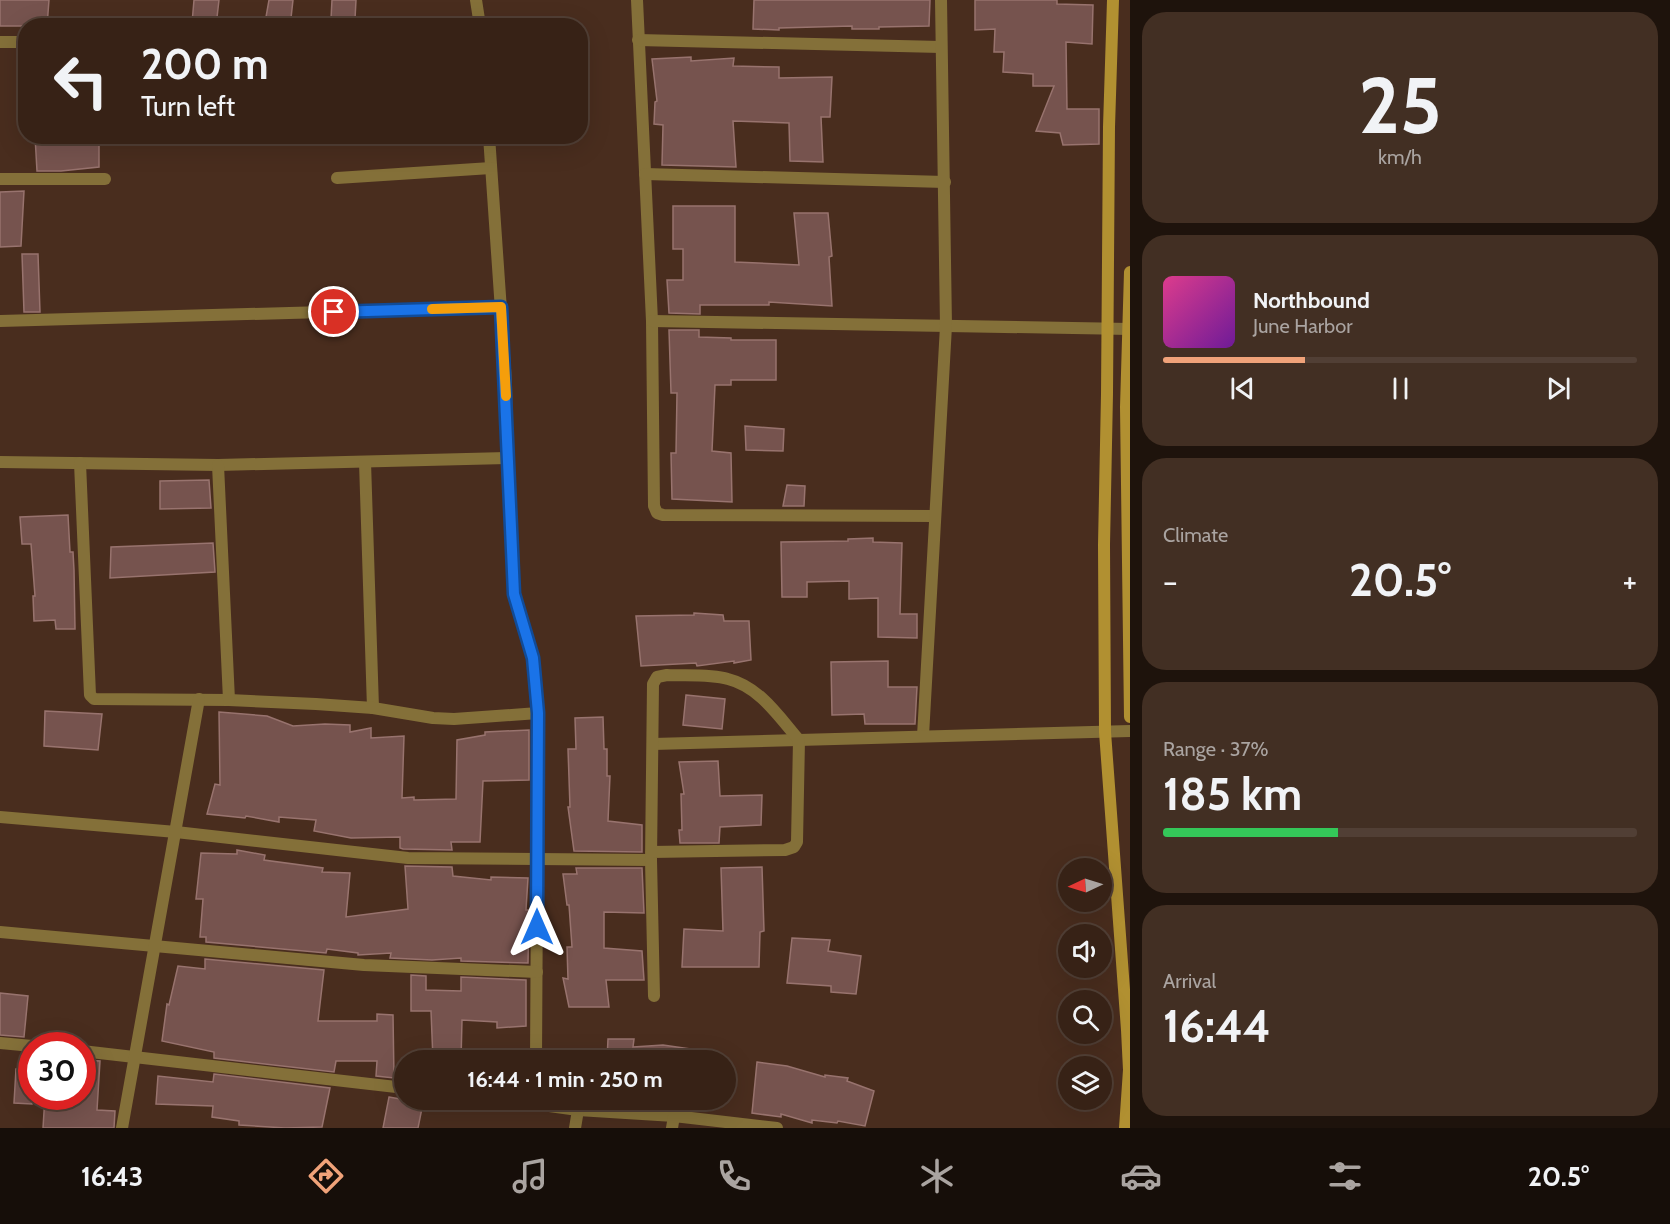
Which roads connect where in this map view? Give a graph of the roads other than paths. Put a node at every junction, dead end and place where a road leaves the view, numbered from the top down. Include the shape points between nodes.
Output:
1 (476, 0) edge
2 (637, 0) edge
3 (941, 0) edge
4 (1113, 0) edge
5 (479, 18) edge
6 (638, 40) junction
7 (0, 42) edge
8 (18, 42) edge
9 (941, 47) junction
10 (490, 144) edge
11 (491, 168) junction
12 (645, 174) junction
13 (337, 178) dead end
14 (0, 179) edge
15 (105, 179) dead end
16 (945, 182) junction
17 (1130, 272) edge
18 (501, 307) junction
19 (0, 321) edge
20 (651, 321) junction
21 (946, 326) junction
22 (1107, 328) junction
23 (1129, 328) edge
24 (1128, 407) edge
25 (507, 458) junction
26 (0, 462) edge
27 (365, 462) junction
28 (80, 463) junction
29 (218, 465) junction
30 (935, 516) junction
31 (199, 699) junction
32 (229, 699) junction
33 (373, 708) junction
34 (538, 713) junction
35 (1130, 717) edge
36 (1130, 731) edge
37 (1105, 732) junction
38 (923, 736) junction
39 (799, 740) junction
40 (653, 744) junction
41 (0, 817) edge
42 (176, 832) junction
43 (651, 856) junction
44 (537, 860) junction
45 (0, 932) edge
46 (156, 944) junction
47 (537, 972) junction
48 (654, 996) dead end
49 (1129, 1030) edge
50 (0, 1043) edge
51 (18, 1045) edge
52 (536, 1050) edge
53 (96, 1052) edge
54 (135, 1056) junction
55 (394, 1087) edge
56 (578, 1110) joint
57 (673, 1122) edge
58 (123, 1128) edge
59 (575, 1128) edge
60 (777, 1128) edge
61 (1125, 1128) edge

1 - 5 street
2 - 6 street
3 - 9 street
4 - 22 street
6 - 9 street
6 - 12 street
7 - 8 street
9 - 16 street
10 - 11 street
11 - 13 street
11 - 18 street
12 - 16 street
12 - 20 street
14 - 15 street
16 - 21 street
17 - 23 street
18 - 19 street
18 - 25 street
20 - 21 street
20 - 30 street via 657,513
21 - 22 street
21 - 30 street
22 - 23 street
22 - 37 street
23 - 24 street
24 - 35 street
25 - 27 street
25 - 34 street via 514,594 533,658
26 - 28 street
27 - 29 street
27 - 33 street
28 - 29 street
28 - 31 street via 90,695 101,700
29 - 32 street
30 - 38 street
31 - 32 street
31 - 42 street
32 - 33 street
33 - 34 street via 454,719
34 - 44 street
36 - 37 street
37 - 38 street
37 - 49 street
38 - 39 street
39 - 40 street
39 - 40 street via 748,686 727,678 667,675 657,677 653,684
39 - 43 street via 794,847
40 - 43 street
41 - 42 street
42 - 44 street via 408,858
42 - 46 street
43 - 44 street
43 - 48 street
44 - 47 street
45 - 46 street
46 - 47 street via 376,965
46 - 54 street
47 - 52 street
49 - 61 street
50 - 51 street
53 - 54 street
54 - 55 street
54 - 58 street
56 - 57 street
56 - 59 street
57 - 60 street

